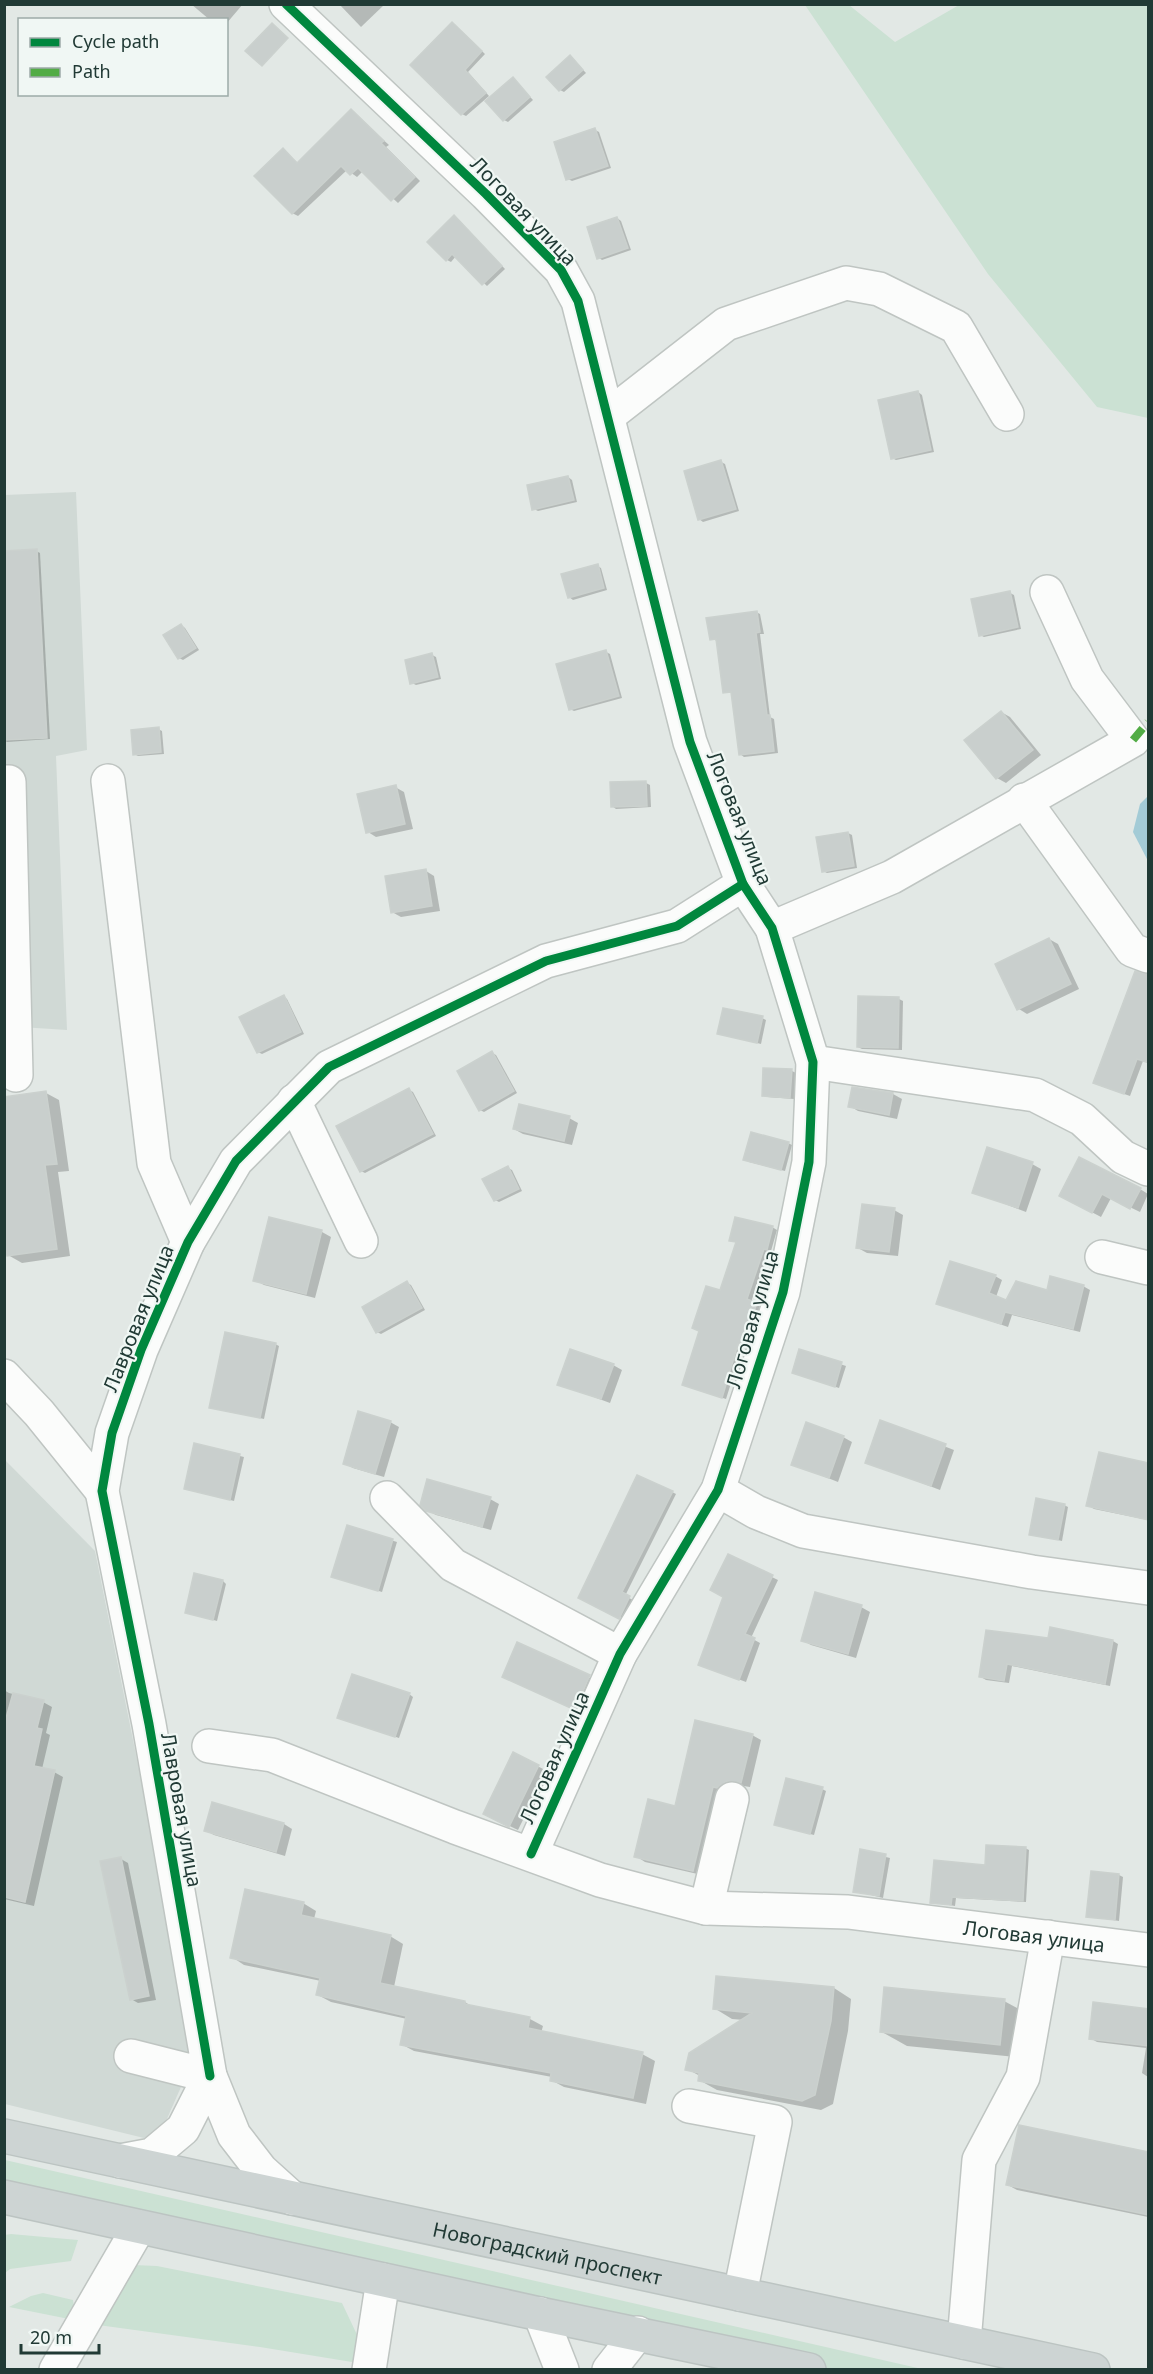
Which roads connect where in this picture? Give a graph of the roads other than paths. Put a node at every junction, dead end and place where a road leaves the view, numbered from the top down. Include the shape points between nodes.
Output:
1 (286, 4) edge
2 (1007, 414) dead end
3 (608, 416) junction
4 (1047, 592) dead end
5 (108, 781) dead end
6 (4, 782) edge
7 (1024, 800) junction
8 (743, 884) junction
9 (772, 928) junction
10 (1149, 956) edge
11 (813, 1062) junction
12 (18, 1075) edge
13 (294, 1101) junction
14 (1149, 1169) edge
15 (361, 1241) dead end
16 (188, 1242) junction
17 (1102, 1257) dead end
18 (1149, 1268) edge
19 (4, 1376) edge
20 (718, 1490) junction
21 (102, 1491) junction
22 (387, 1498) dead end
23 (1149, 1588) edge
24 (620, 1654) junction
25 (209, 1746) dead end
26 (732, 1799) dead end
27 (531, 1854) junction
28 (706, 1908) junction
29 (1048, 1937) junction
30 (1149, 1950) edge
31 (131, 2056) dead end
32 (210, 2076) junction
33 (689, 2106) dead end
34 (4, 2136) edge
35 (120, 2161) junction
36 (4, 2197) edge
37 (292, 2198) junction
38 (140, 2227) junction
39 (383, 2280) junction
40 (740, 2294) junction
41 (540, 2314) junction
42 (638, 2333) junction
43 (964, 2342) junction
44 (56, 2370) edge
45 (369, 2370) edge
46 (562, 2370) edge
47 (609, 2370) edge
48 (809, 2370) edge
49 (1092, 2370) edge

1 - 3 street, Логовая улица via 561,270 578,301
2 - 3 street via 956,327 879,289 846,283 726,324
3 - 8 street, Логовая улица via 690,742
4 - 7 street via 1087,679 1133,740
5 - 16 street via 154,1163
6 - 12 street via 9,782
7 - 9 street via 892,877
7 - 10 street via 1132,950
8 - 9 street, Логовая улица
8 - 13 street, Лавровая улица via 676,926 546,961 329,1067
9 - 11 street, Логовая улица
11 - 14 street via 1035,1095 1082,1119 1124,1157
11 - 20 street, Логовая улица via 808,1162 783,1292
13 - 15 street
13 - 16 street, Лавровая улица via 236,1161
16 - 21 street, Лавровая улица via 141,1350 115,1423
17 - 18 street
19 - 21 street
20 - 23 street via 803,1532
20 - 24 street, Логовая улица
21 - 32 street, Лавровая улица via 149,1724
22 - 24 street via 453,1565
24 - 27 street, Логовая улица
25 - 27 street, Логовая улица via 272,1755
26 - 28 street
27 - 28 street, Логовая улица via 600,1880
28 - 29 street, Логовая улица via 848,1912
29 - 30 street, Логовая улица
29 - 43 street via 1023,2077 979,2160
31 - 32 street
32 - 35 street via 183,2130 152,2155
32 - 37 street, Лавровая улица via 234,2135 261,2170
33 - 40 street via 775,2122
34 - 35 main road, Новоградский проспект
35 - 37 main road, Новоградский проспект
36 - 38 main road
37 - 40 main road, Новоградский проспект
38 - 39 main road
38 - 44 street
39 - 41 main road
39 - 45 street
40 - 43 main road, Новоградский проспект
41 - 42 main road
41 - 46 street
42 - 47 street
42 - 48 main road
43 - 49 main road, Новоградский проспект

